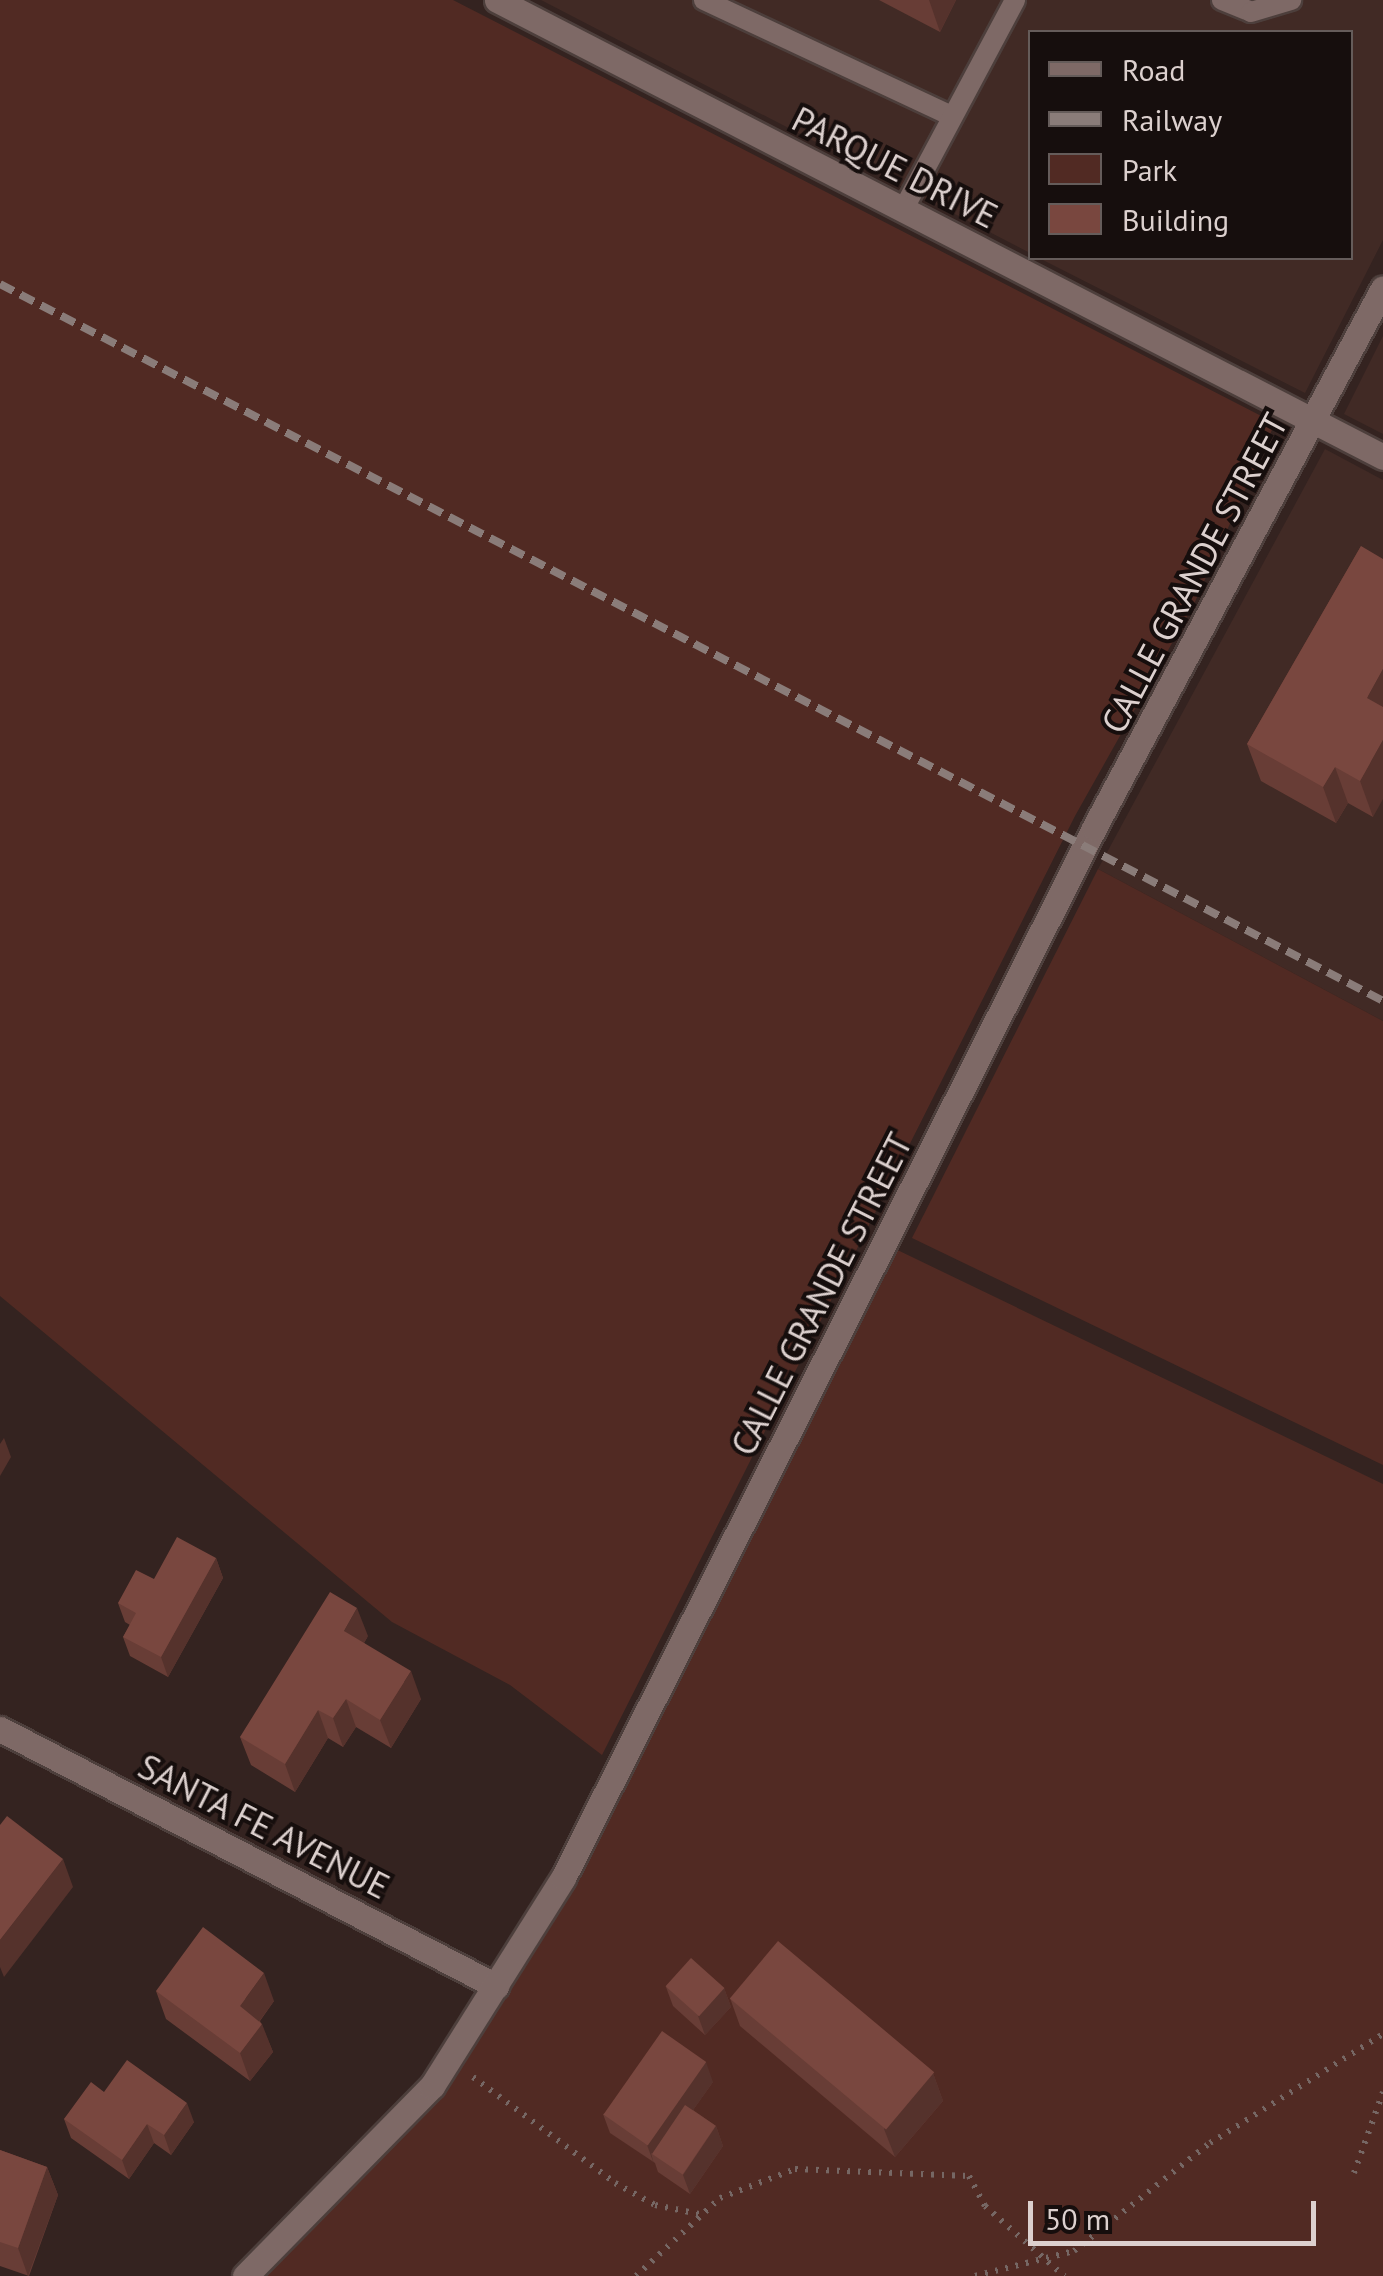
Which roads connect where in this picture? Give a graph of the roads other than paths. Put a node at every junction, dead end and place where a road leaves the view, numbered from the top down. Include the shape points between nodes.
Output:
1 (498, 0) edge
2 (704, 0) edge
3 (1014, 0) edge
4 (1222, 0) edge
5 (1291, 0) edge
6 (952, 116) junction
7 (903, 210) junction
8 (1383, 288) edge
9 (1316, 421) junction
10 (1383, 457) edge
11 (0, 1729) edge
12 (496, 1986) junction
13 (245, 2276) edge

1 - 7 street, PARQUE DRIVE
2 - 6 lane
3 - 6 lane
4 - 5 lane via 1251,12
6 - 7 lane
7 - 9 street, PARQUE DRIVE
8 - 9 street, CALLE GRANDE STREET
9 - 10 street, PARQUE DRIVE
9 - 12 street, CALLE GRANDE STREET via 1094,828 563,1878
11 - 12 street, SANTA FE AVENUE
12 - 13 street, CALLE GRANDE STREET via 449,2059 318,2210

